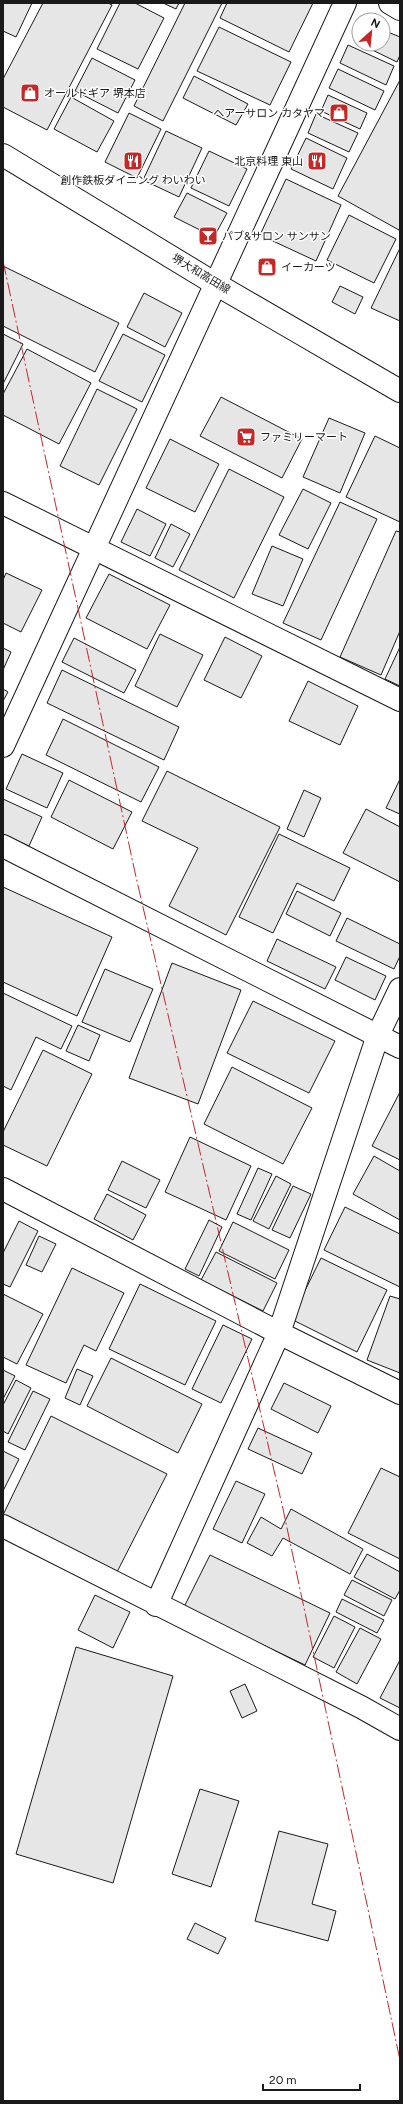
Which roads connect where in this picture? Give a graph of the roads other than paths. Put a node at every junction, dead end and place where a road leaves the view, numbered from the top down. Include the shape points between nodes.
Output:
1 (345, 3) edge
2 (390, 3) edge
3 (400, 9) edge
4 (3, 155) edge
5 (214, 283) junction
6 (400, 391) edge
7 (3, 503) edge
8 (95, 549) junction
9 (400, 700) edge
10 (3, 746) edge
11 (3, 846) edge
12 (400, 989) edge
13 (378, 1035) junction
14 (400, 1047) edge
15 (3, 1189) edge
16 (279, 1333) junction
17 (400, 1393) edge
18 (3, 1526) edge
19 (156, 1605) junction
20 (400, 1729) edge

1 - 5 street
2 - 3 street
4 - 5 street, 堺大和高田線
5 - 6 street, 堺大和高田線
5 - 8 street
7 - 8 street
8 - 9 street
8 - 10 street
11 - 13 street
12 - 13 street
13 - 14 street
13 - 16 street
15 - 16 street
16 - 17 street
16 - 19 street
18 - 19 street
19 - 20 street

